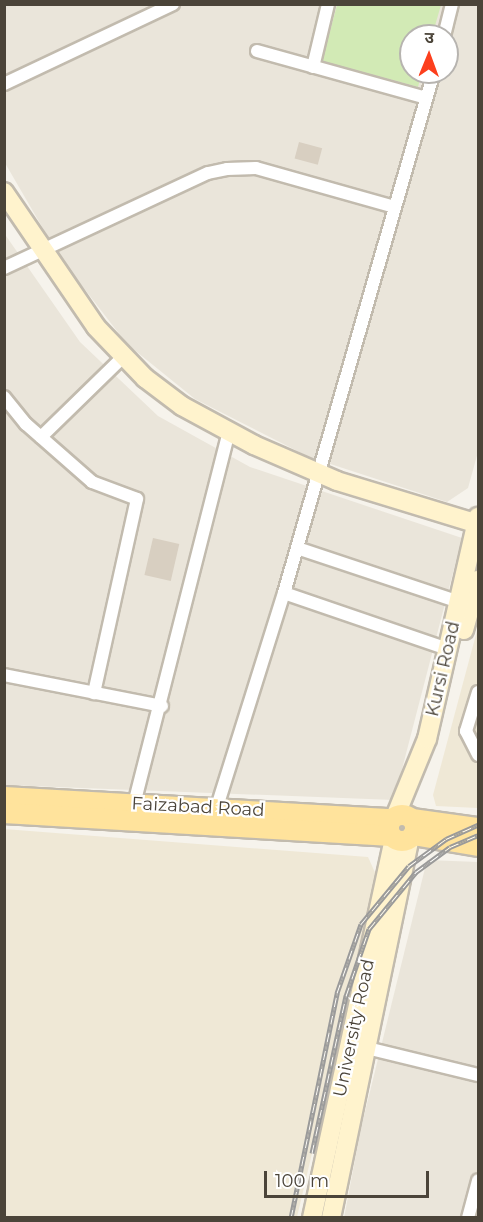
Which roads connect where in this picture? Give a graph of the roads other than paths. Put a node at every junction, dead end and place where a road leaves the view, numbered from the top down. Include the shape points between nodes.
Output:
1 (173, 4) edge
2 (328, 4) edge
3 (452, 4) edge
4 (447, 24) edge
5 (257, 51) dead end
6 (313, 67) junction
7 (4, 84) edge
8 (430, 84) edge
9 (426, 99) junction
10 (4, 192) edge
11 (394, 207) junction
12 (43, 253) junction
13 (4, 268) edge
14 (124, 356) junction
15 (4, 397) edge
16 (229, 431) junction
17 (41, 437) junction
18 (318, 472) junction
19 (478, 522) edge
20 (297, 548) junction
21 (478, 580) edge
22 (284, 593) junction
23 (459, 602) junction
24 (448, 649) junction
25 (4, 675) edge
26 (478, 692) edge
27 (94, 693) junction
28 (162, 706) junction
29 (478, 755) edge
30 (4, 797) edge
31 (133, 811) junction
32 (4, 813) edge
33 (215, 814) junction
34 (402, 827) junction
35 (478, 828) edge
36 (478, 846) edge
37 (367, 1048) junction
38 (478, 1075) edge
39 (478, 1180) edge
40 (312, 1218) edge
41 (331, 1218) edge
42 (468, 1218) edge

1 - 7 street
2 - 6 street
3 - 4 street
5 - 6 street
6 - 9 street
8 - 9 street
9 - 11 street
10 - 12 main road
11 - 12 street via 256,168 227,169 207,173
11 - 18 street
12 - 13 street
12 - 14 main road via 96,327
14 - 16 main road via 182,406
14 - 17 street
15 - 17 street
16 - 18 main road
16 - 28 street
17 - 27 street via 92,482 137,499
18 - 19 main road
18 - 20 street
19 - 23 main road, Kursi Road
20 - 22 street
20 - 23 street
21 - 34 main road, Kursi Road
22 - 24 street
22 - 33 street
23 - 24 main road, Kursi Road
24 - 34 main road, Kursi Road
25 - 27 street
26 - 29 street via 466,731
27 - 28 street
28 - 31 street
30 - 31 main road, Faizabad Road
31 - 32 main road, Faizabad Road
31 - 33 main road, Faizabad Road
33 - 34 main road, Faizabad Road
34 - 35 main road, Faizabad Road
34 - 36 main road, Faizabad Road
34 - 37 main road, University Road
34 - 40 main road, University Road
37 - 38 street
37 - 41 main road, University Road
39 - 42 street

